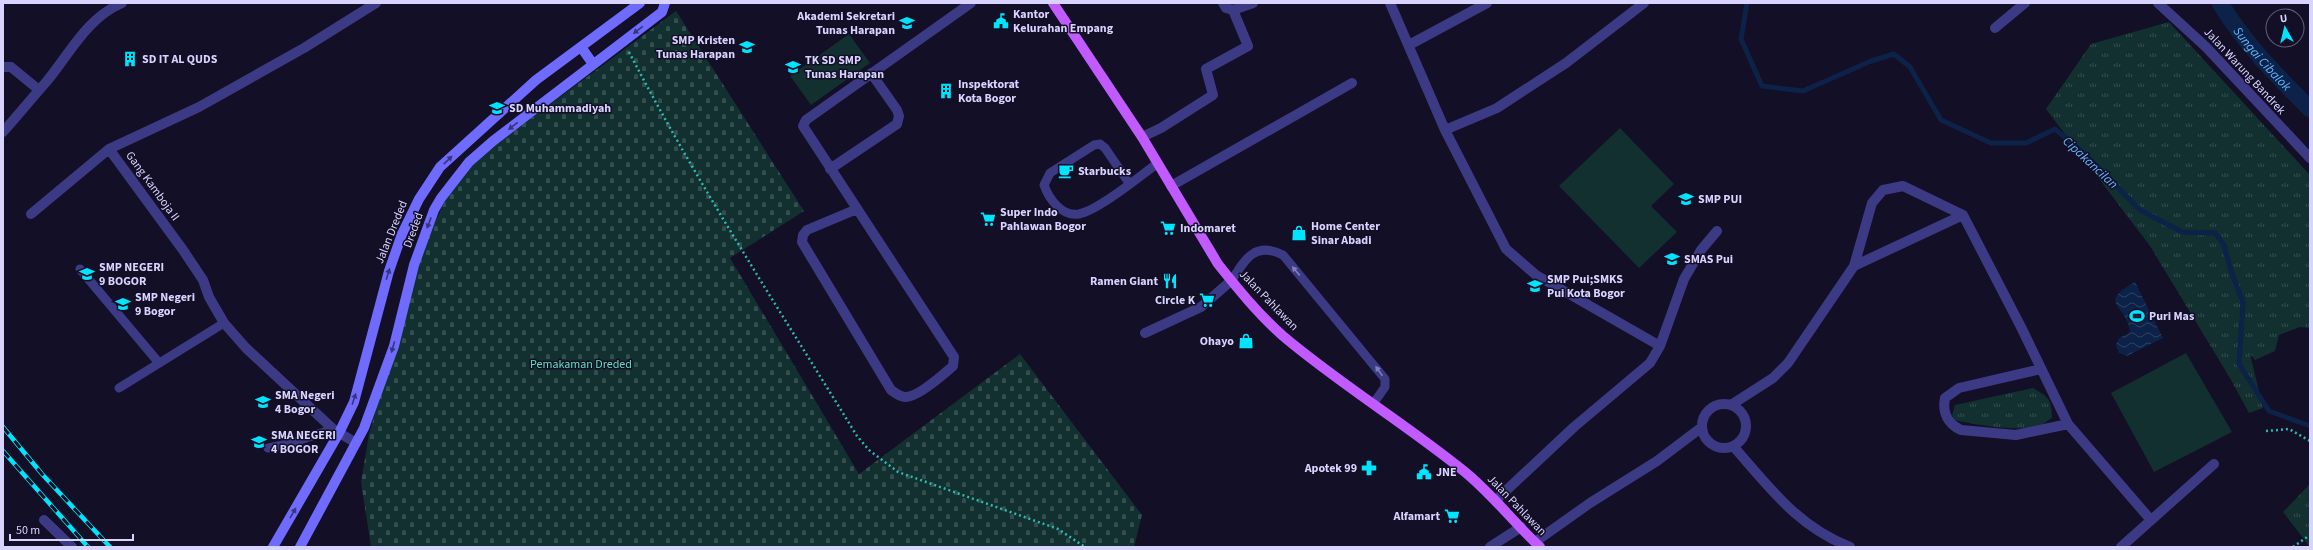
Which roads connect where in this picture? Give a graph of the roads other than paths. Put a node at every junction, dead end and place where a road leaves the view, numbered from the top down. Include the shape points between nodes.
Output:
1 (122, 3) edge
2 (376, 3) edge
3 (640, 3) edge
4 (665, 3) edge
5 (971, 3) edge
6 (1053, 3) edge
7 (1223, 3) edge
8 (1253, 3) edge
9 (1390, 3) edge
10 (1487, 3) edge
11 (2025, 3) edge
12 (2158, 3) edge
13 (1642, 4) edge
14 (104, 6) edge
15 (1233, 10) junction
16 (1995, 28) dead end
17 (1409, 44) junction
18 (581, 47) junction
19 (593, 64) junction
20 (3, 67) edge
21 (871, 73) junction
22 (1352, 83) dead end
23 (39, 90) junction
24 (1445, 130) junction
25 (3, 132) edge
26 (1142, 137) junction
27 (109, 149) junction
28 (2310, 158) edge
29 (1158, 163) junction
30 (830, 169) junction
31 (1129, 183) junction
32 (1171, 186) junction
33 (857, 209) junction
34 (31, 214) dead end
35 (1963, 215) junction
36 (1717, 231) dead end
37 (1854, 266) junction
38 (80, 269) dead end
39 (1232, 280) junction
40 (224, 323) junction
41 (1145, 333) dead end
42 (1660, 346) junction
43 (159, 363) junction
44 (2041, 369) junction
45 (119, 388) dead end
46 (1373, 404) junction
47 (1731, 405) junction
48 (2068, 424) junction
49 (1702, 426) junction
50 (336, 431) junction
51 (356, 443) junction
52 (1733, 446) junction
53 (268, 448) dead end
54 (2214, 464) dead end
55 (1496, 500) junction
56 (2150, 519) junction
57 (44, 520) dead end
58 (1521, 527) junction
59 (1537, 545) edge
60 (72, 547) edge
61 (273, 547) edge
62 (300, 547) edge
63 (1490, 547) edge
64 (1850, 547) edge
65 (2121, 547) edge

1 - 14 street
2 - 27 street, Gang Kamboja II via 304,48 212,100
3 - 18 street, Jalan Dreded
4 -> 19 street, Dreded via 662,12
5 - 21 street
6 - 26 main road, Jalan Pahlawan
7 - 15 street via 1226,8
8 - 15 street
9 - 17 street
10 - 17 street
11 - 16 street
12 - 28 street, Jalan Warung Bandrek via 2196,37
13 - 24 street via 1566,63 1497,108
14 - 23 street
15 - 26 street via 1248,46 1206,70 1214,95 1162,128
17 - 24 street
18 - 19 street
50 -> 18 street, Jalan Dreded via 354,402 389,271 402,234 419,199 440,167 476,132 536,80
19 -> 51 street, Dreded via 474,158 441,198 414,264 382,384
20 - 23 street via 11,67
21 - 30 street via 804,122 805,131
21 - 30 street via 897,110 897,124
22 - 32 street
23 - 25 street
24 - 42 street via 1506,249 1536,275
26 - 29 main road, Jalan Pahlawan
27 - 34 street
27 - 40 street, Gang Kamboja II via 203,280 209,297
29 - 31 lane
29 - 32 main road, Jalan Pahlawan
30 - 33 street
31 - 31 lane via 1100,204 1079,214 1064,211 1048,197 1044,185 1050,173 1094,145 1100,144 1106,148
32 - 39 main road, Jalan Pahlawan via 1218,264
33 - 33 street via 954,357 953,366 910,396 902,397 891,390 803,246 802,238 807,230
35 - 37 street
35 - 37 street via 1903,186 1883,190 1872,203
35 - 44 street
36 - 42 street via 1701,250 1684,279
37 - 47 street via 1788,363 1772,378
38 - 43 lane
39 - 41 street via 1201,306
39 - 46 main road, Jalan Pahlawan via 1282,335
46 -> 39 lane via 1385,387 1385,379 1283,255 1272,250 1260,250 1245,258
40 - 43 lane
40 - 50 street, Gang Kamboja II via 246,348
42 - 55 street via 1650,363 1574,427
43 - 45 lane
44 - 48 street
44 - 48 street via 1959,388 1945,398 1946,415 1962,430 2016,435
46 - 55 main road, Jalan Pahlawan via 1465,472
47 - 49 street via 1723,404 1708,411 1703,418
47 - 52 street via 1743,414 1746,429 1740,442
48 - 56 street
49 - 52 street via 1709,442 1725,448
49 - 59 street via 1662,458 1590,503
50 - 51 street, Gang Kamboja II
50 - 53 lane
61 -> 50 street, Jalan Dreded
51 - 62 street, Dreded
52 - 64 street via 1791,512 1811,528
54 - 56 street
55 - 58 main road, Jalan Pahlawan
56 - 65 street
57 - 60 street
58 - 59 main road, Jalan Pahlawan
58 - 63 street

